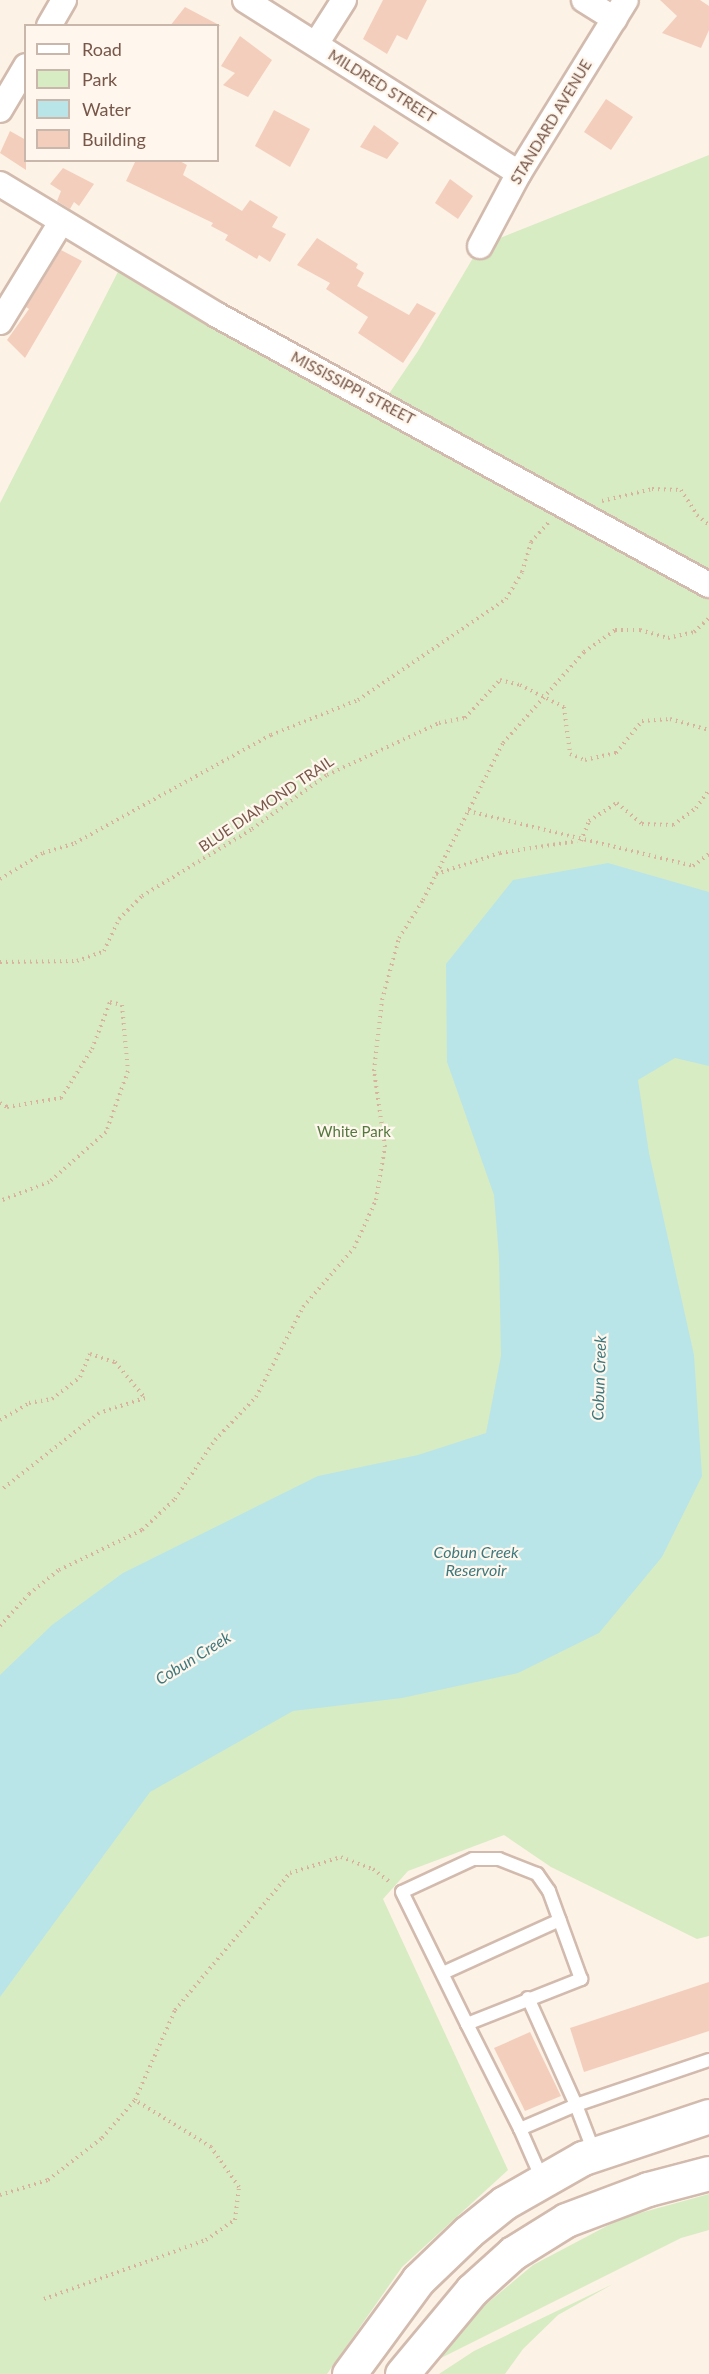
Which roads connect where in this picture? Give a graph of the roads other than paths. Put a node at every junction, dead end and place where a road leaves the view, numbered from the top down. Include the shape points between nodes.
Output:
1 (64, 0) edge
2 (245, 0) edge
3 (344, 0) edge
4 (584, 0) edge
5 (620, 9) edge
6 (50, 24) edge
7 (316, 44) junction
8 (24, 69) edge
9 (0, 110) edge
10 (519, 173) junction
11 (0, 184) edge
12 (62, 222) junction
13 (480, 246) dead end
14 (0, 322) edge
15 (709, 585) edge
16 (560, 1920) junction
17 (443, 1974) junction
18 (528, 1998) junction
19 (467, 2024) junction
20 (709, 2060) edge
21 (576, 2105) junction
22 (709, 2116) edge
23 (520, 2129) junction
24 (595, 2153) junction
25 (709, 2173) edge
26 (542, 2179) junction
27 (349, 2374) edge
28 (402, 2374) edge

1 - 6 street
2 - 7 street, MILDRED STREET
3 - 7 street
4 - 5 street
5 - 10 street, STANDARD AVENUE
7 - 10 street, MILDRED STREET
8 - 9 street
10 - 13 street, STANDARD AVENUE
11 - 12 street, MISSISSIPPI STREET
12 - 14 street
12 - 15 street, MISSISSIPPI STREET via 217,315
16 - 17 lane
16 - 17 lane via 549,1891 537,1874 499,1859 473,1859 402,1892
16 - 18 lane via 581,1979
17 - 19 lane
18 - 19 lane
18 - 21 lane
19 - 23 lane
20 - 21 lane
21 - 23 lane
21 - 24 lane
22 - 24 main road
23 - 26 lane
24 - 26 main road
25 - 28 main road via 648,2188 566,2220 513,2253 472,2290
26 - 27 main road via 468,2232 418,2280

